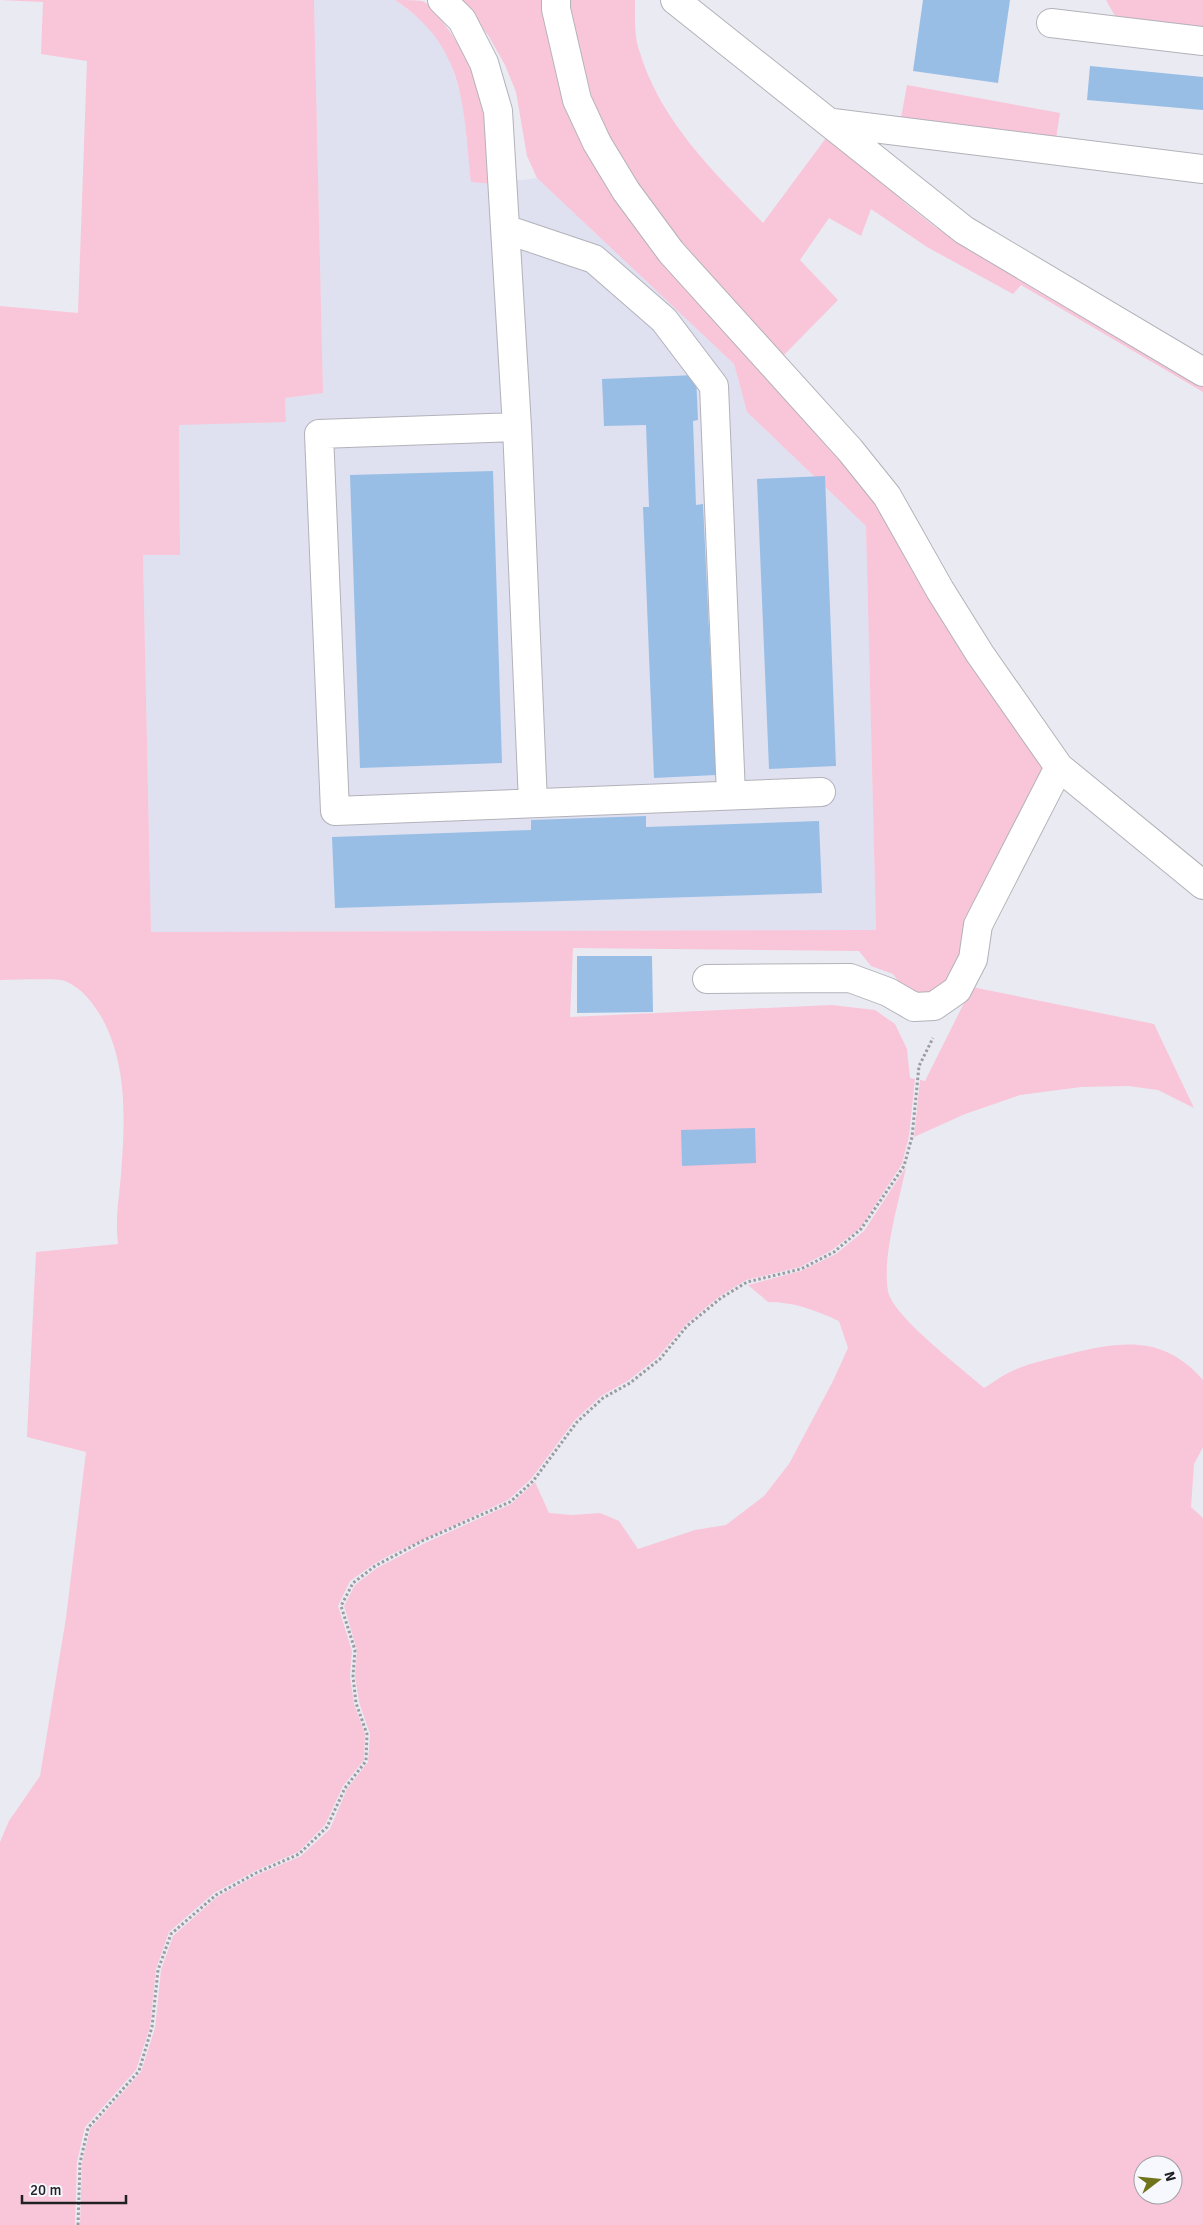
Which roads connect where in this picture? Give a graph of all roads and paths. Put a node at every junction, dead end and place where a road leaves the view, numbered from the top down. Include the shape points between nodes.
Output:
1 (442, 0) edge
2 (556, 0) edge
3 (676, 0) edge
4 (1051, 23) dead end
5 (1203, 41) edge
6 (833, 123) junction
7 (1203, 169) edge
8 (505, 229) junction
9 (1203, 372) edge
10 (517, 427) junction
11 (1059, 767) junction
12 (821, 792) dead end
13 (731, 795) junction
14 (533, 803) junction
15 (1203, 885) edge
16 (707, 979) dead end
17 (957, 990) junction
18 (78, 2225) edge

1 - 8 street via 462,20 484,63 498,111
2 - 11 street via 577,100 597,143 626,191 671,252 850,450 887,496 980,654
3 - 6 street
4 - 5 street
6 - 7 street
6 - 9 street via 964,230
8 - 10 street
8 - 13 street via 594,259 664,320 714,386
10 - 14 street
10 - 14 street via 318,434 334,811
11 - 15 street
11 - 17 street via 978,925 973,959
12 - 13 street
13 - 14 street
16 - 17 street via 850,978 888,992 914,1007 934,1006
17 - 18 path via 919,1066 912,1137 904,1166 861,1230 834,1252 800,1269 747,1282 721,1298 687,1326 660,1359 630,1383 603,1398 577,1422 533,1481 510,1502 391,1557 353,1583 341,1606 355,1650 356,1703 368,1734 366,1761 345,1788 327,1827 299,1854 216,1895 171,1934 158,1970 152,2027 139,2071 88,2128 80,2162

